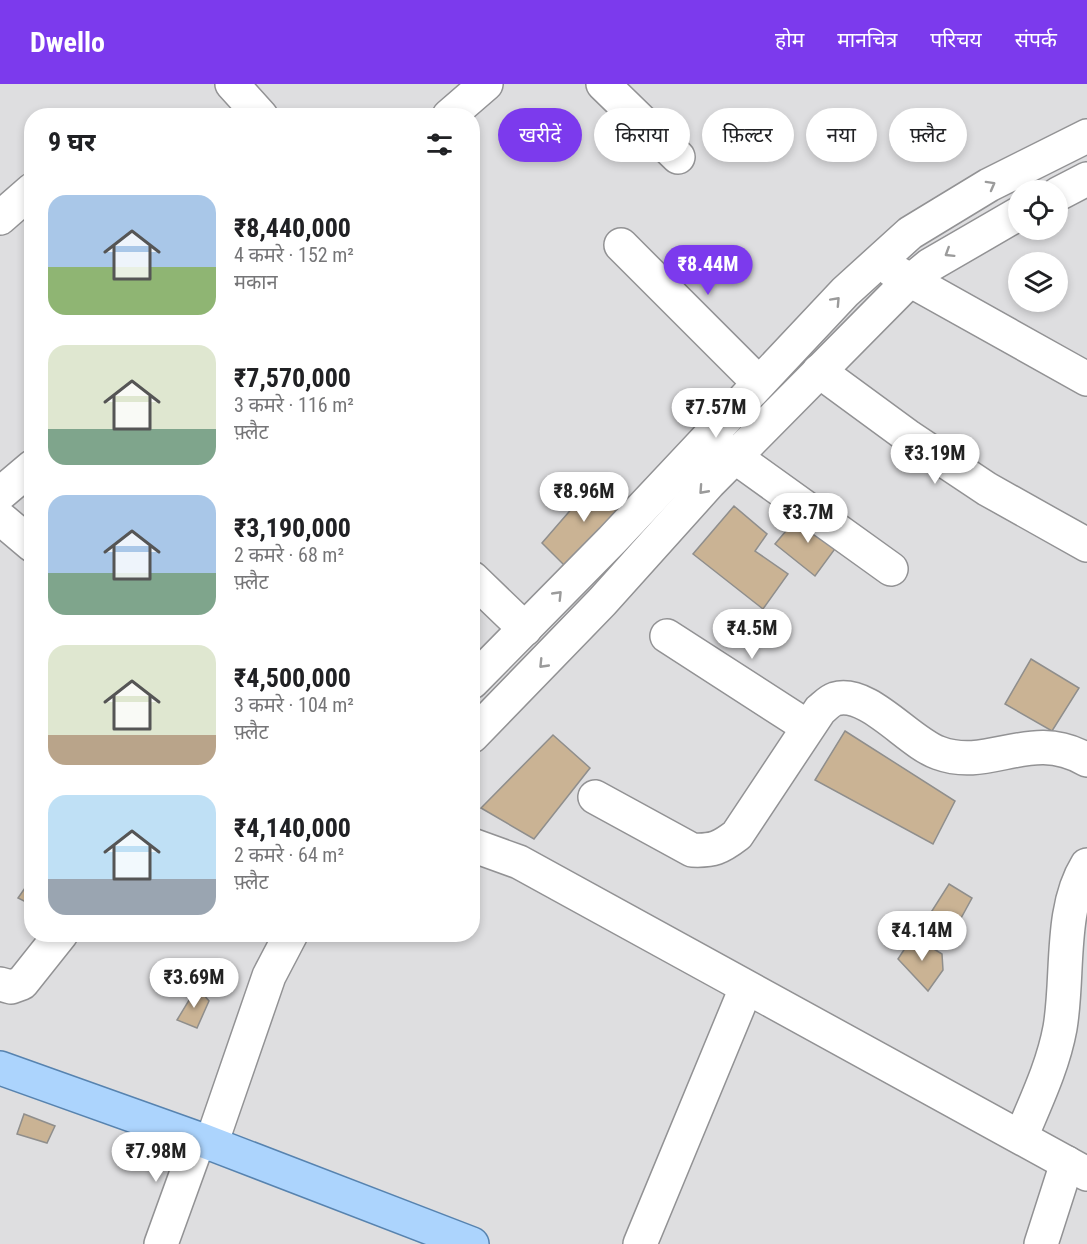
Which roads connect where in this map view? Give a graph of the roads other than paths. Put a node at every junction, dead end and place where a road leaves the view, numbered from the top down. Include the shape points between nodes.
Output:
1 (232, 84) edge
2 (486, 84) edge
3 (603, 84) edge
4 (254, 108) edge
5 (458, 108) edge
6 (628, 108) edge
7 (1087, 136) edge
8 (1087, 179) edge
9 (1068, 189) edge
10 (24, 197) edge
11 (0, 218) edge
12 (1008, 220) edge
13 (621, 244) dead end
14 (878, 261) junction
15 (910, 282) junction
16 (804, 335) junction
17 (825, 365) junction
18 (1087, 379) edge
19 (759, 383) junction
20 (708, 437) junction
21 (735, 457) junction
22 (24, 474) edge
23 (0, 494) edge
24 (0, 518) edge
25 (24, 538) edge
26 (1087, 545) edge
27 (891, 569) dead end
28 (480, 586) edge
29 (525, 629) junction
30 (667, 636) dead end
31 (480, 674) edge
32 (808, 727) junction
33 (480, 728) edge
34 (1087, 760) edge
35 (595, 797) dead end
36 (480, 848) edge
37 (1087, 865) edge
38 (1079, 907) edge
39 (55, 942) edge
40 (286, 942) edge
41 (0, 984) edge
42 (746, 988) junction
43 (0, 1068) edge
44 (1021, 1137) junction
45 (205, 1141) junction
46 (1077, 1169) edge
47 (161, 1244) edge
48 (472, 1244) edge
49 (640, 1244) edge
50 (1041, 1244) edge

1 - 4 street
2 - 5 street
3 - 6 street
14 -> 7 street via 910,233 989,185
8 - 9 street
10 - 11 street
12 -> 15 street via 938,260
13 - 19 street
14 - 15 street
16 -> 14 street
15 - 17 street
15 - 18 street
16 - 17 street
16 - 19 street
17 - 21 street
17 - 26 street via 909,437 987,489
19 - 20 street
20 - 21 street
29 -> 20 street
21 - 27 street
21 -> 33 street
22 - 23 street
24 - 25 street
28 - 29 street
29 - 31 street
30 - 32 street
32 - 34 street via 833,700 851,698 937,753 962,759 1030,747 1057,748
32 - 35 street via 737,835 722,847 692,850
36 - 42 street via 519,862
37 - 38 street via 1079,878
38 - 44 street via 1055,1055
39 - 41 street via 22,983 11,987
40 - 45 street via 269,976
42 - 44 street
42 - 49 street
43 - 45 main road
44 - 46 street
45 - 47 street
45 - 48 main road
46 - 50 street

